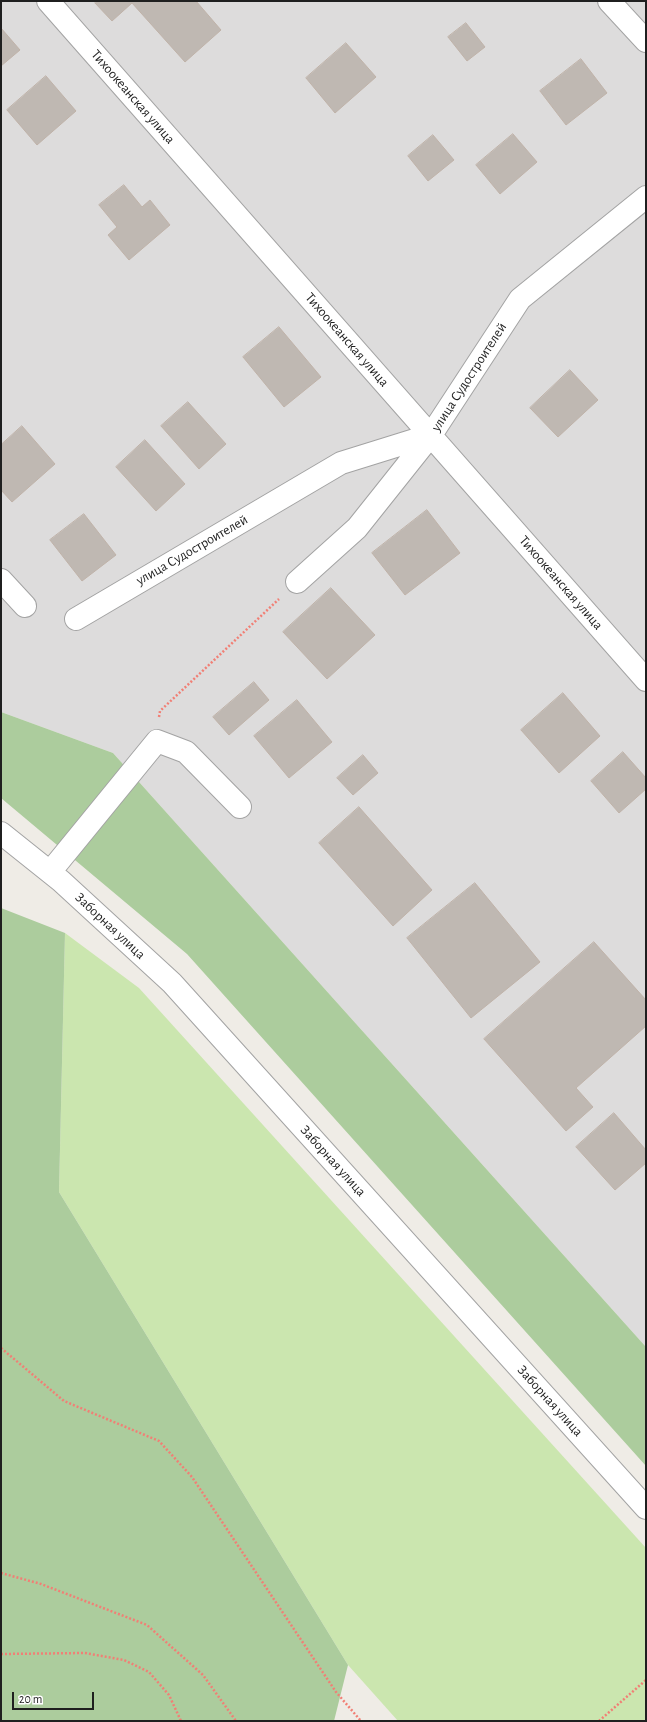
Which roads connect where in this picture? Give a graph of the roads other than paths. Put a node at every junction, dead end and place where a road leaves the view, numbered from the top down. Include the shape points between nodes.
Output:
1 (48, 1) edge
2 (609, 1) edge
3 (646, 41) edge
4 (646, 197) edge
5 (431, 435) junction
6 (1, 580) edge
7 (297, 582) road end
8 (25, 606) dead end
9 (76, 619) dead end
10 (646, 680) edge
11 (240, 807) dead end
12 (1, 833) edge
13 (50, 872) junction
14 (646, 1508) edge

1 - 5 street, Тихоокеанская улица
2 - 3 street
4 - 5 street, улица Судостроителей via 520,299
5 - 7 street via 357,528
5 - 9 street, улица Судостроителей via 341,463
5 - 10 street, Тихоокеанская улица
6 - 8 street
11 - 13 street via 186,752 157,741
12 - 13 street, Заборная улица
13 - 14 street, Заборная улица via 172,983

